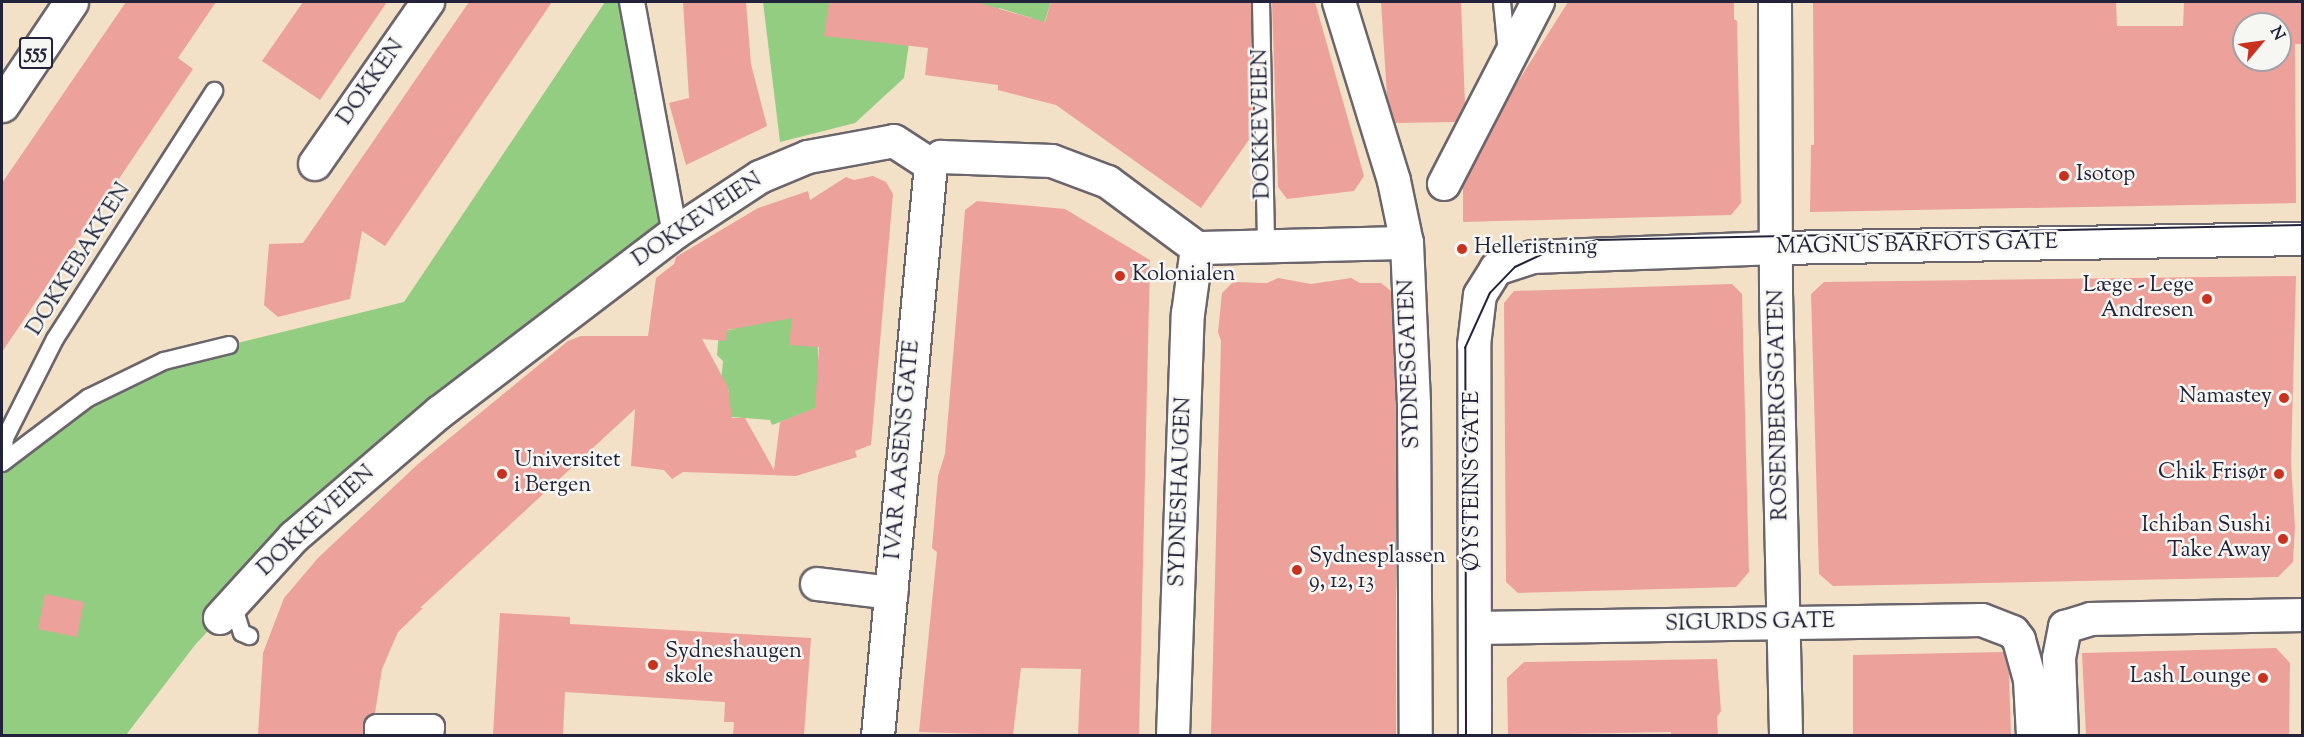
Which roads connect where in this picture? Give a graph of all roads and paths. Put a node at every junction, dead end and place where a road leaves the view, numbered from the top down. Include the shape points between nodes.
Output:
1 (71, 2) edge
2 (428, 2) edge
3 (632, 2) edge
4 (1261, 2) edge
5 (1339, 2) edge
6 (1502, 2) edge
7 (1538, 2) edge
8 (1775, 2) edge
9 (1508, 64) junction
10 (214, 91) dead end
11 (2, 105) edge
12 (315, 164) dead end
13 (931, 165) junction
14 (1444, 184) dead end
15 (675, 233) junction
16 (2302, 239) edge
17 (1407, 243) junction
18 (1266, 246) junction
19 (1197, 248) junction
20 (1777, 248) junction
21 (1532, 257) joint
22 (229, 345) dead end
23 (2, 461) edge
24 (817, 584) dead end
25 (891, 593) junction
26 (226, 611) joint
27 (2302, 615) edge
28 (1785, 624) junction
29 (1475, 628) junction
30 (249, 636) dead end
31 (377, 735) edge
32 (431, 735) edge
33 (878, 735) edge
34 (1173, 735) edge
35 (1416, 735) edge
36 (1475, 735) edge
37 (1786, 735) edge
38 (2033, 735) edge
39 (2062, 735) edge

1 - 11 highway, 555
2 - 12 street, DOKKEN
3 - 15 street
4 - 18 lane, DOKKEVEIEN
5 - 17 street, SYDNESGATEN via 1394,181
6 - 9 lane
7 - 9 street
8 - 20 street, ROSENBERGSGATEN
9 - 14 street
10 - 23 lane, DOKKEBAKKEN via 55,339 5,438
13 - 15 street, DOKKEVEIEN via 894,141 808,157 760,177
13 - 19 street via 941,157 1052,161 1108,182
13 - 25 street, IVAR AASENS GATE
15 - 26 street, DOKKEVEIEN via 440,412 294,537
16 - 20 street, MAGNUS BARFOTS GATE
17 - 18 street
17 - 35 street, SYDNESGATEN via 1414,405
18 - 19 street
19 - 34 street, SYDNESHAUGEN via 1188,314
20 - 21 street, MAGNUS BARFOTS GATE
20 - 28 street, ROSENBERGSGATEN
21 - 29 street, ØYSTEINS GATE via 1496,269 1480,295 1475,321
22 - 23 lane, DOKKEBAKKEN via 164,361 88,398
24 - 25 street
25 - 33 street, IVAR AASENS GATE
26 - 30 lane via 242,633
27 - 39 street via 2091,619 2065,627 2059,658
28 - 29 street, SIGURDS GATE
28 - 37 street, ROSENBERGSGATEN
28 - 38 street, SIGURDS GATE via 1982,620 2013,632 2030,680
29 - 36 street, ØYSTEINS GATE
31 - 32 street via 377,727 432,727

